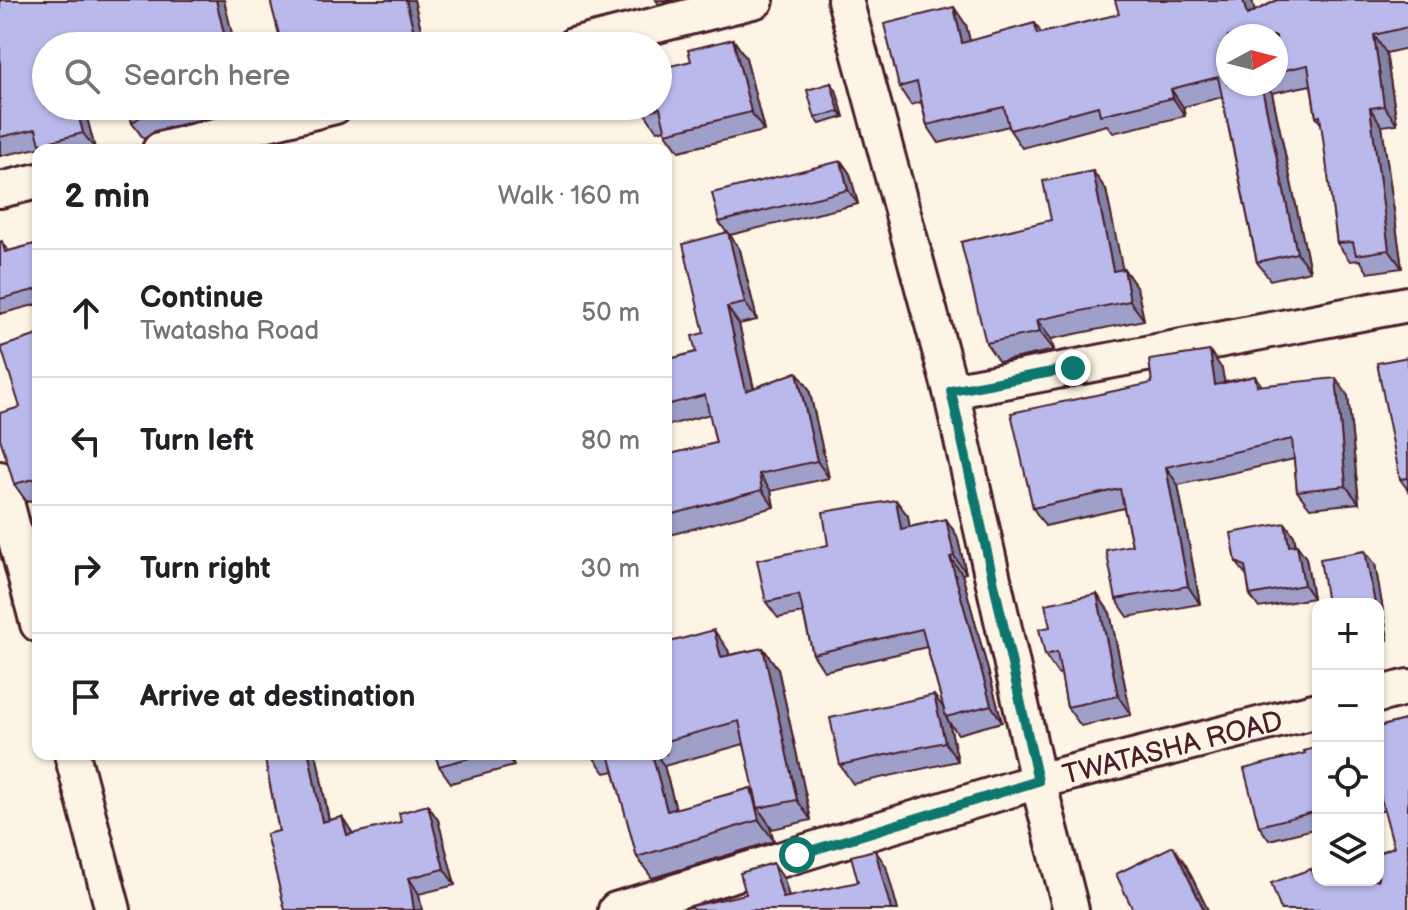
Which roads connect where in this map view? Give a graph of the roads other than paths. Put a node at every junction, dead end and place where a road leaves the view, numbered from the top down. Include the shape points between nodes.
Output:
1 (756, 0) edge
2 (845, 0) edge
3 (629, 32) edge
4 (279, 120) edge
5 (184, 144) edge
6 (32, 182) edge
7 (0, 190) edge
8 (1408, 304) edge
9 (951, 391) junction
10 (0, 479) edge
11 (32, 601) edge
12 (1408, 687) edge
13 (1384, 693) edge
14 (1312, 712) edge
15 (74, 760) edge
16 (1038, 781) junction
17 (113, 910) edge
18 (616, 910) edge
19 (1071, 910) edge

1 - 3 street
2 - 9 street
4 - 5 street
6 - 7 street
8 - 9 street
9 - 16 street
10 - 11 street
12 - 13 street
14 - 16 street, TWATASHA ROAD
15 - 17 street
16 - 18 street, TWATASHA ROAD
16 - 19 street

